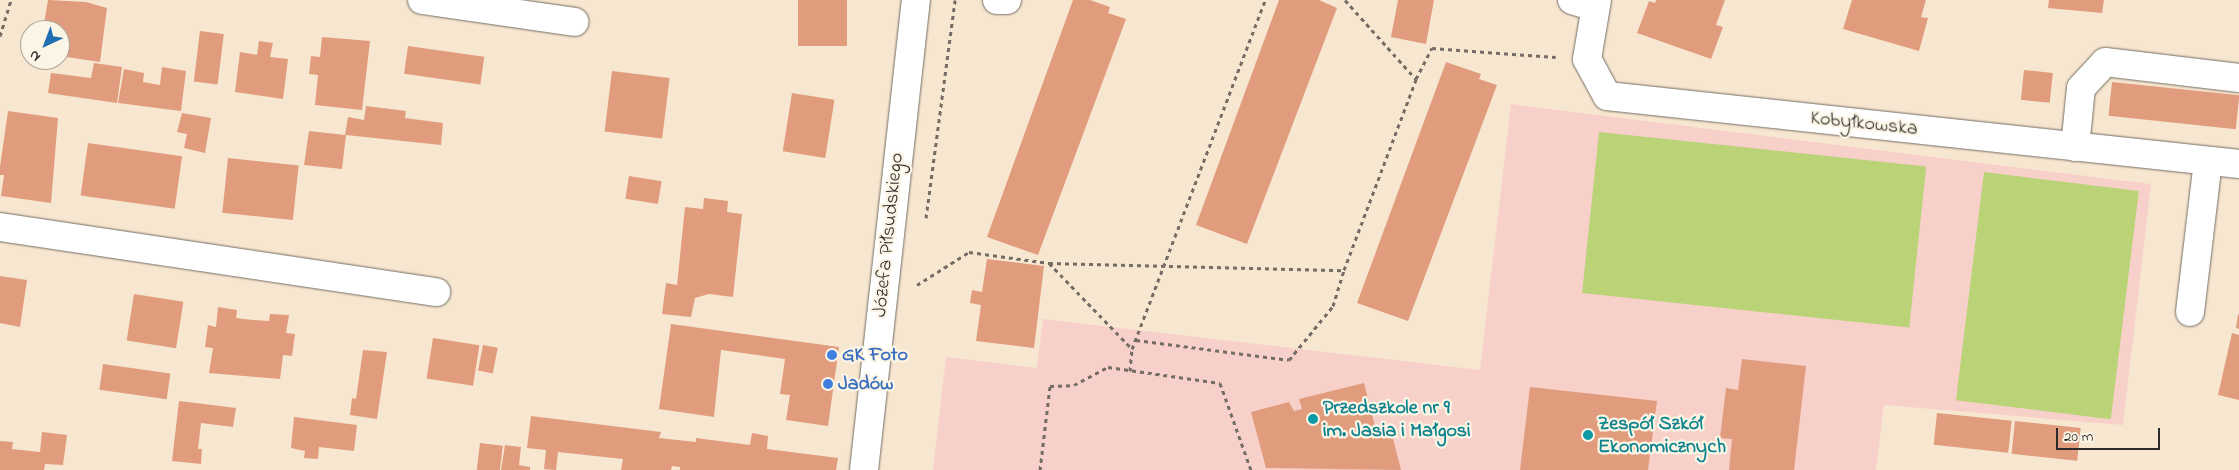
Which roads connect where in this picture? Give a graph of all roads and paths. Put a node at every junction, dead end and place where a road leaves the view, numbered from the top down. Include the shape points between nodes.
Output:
1 (10, 0) edge
2 (422, 0) edge
3 (916, 0) edge
4 (955, 0) edge
5 (997, 0) edge
6 (1007, 0) edge
7 (1265, 0) edge
8 (1344, 0) edge
9 (1588, 2) edge
10 (574, 22) dead end
11 (0, 36) edge
12 (1587, 59) junction
13 (2239, 78) edge
14 (1416, 79) junction
15 (2075, 147) junction
16 (2208, 161) junction
17 (2239, 164) edge
18 (0, 227) edge
19 (925, 228) dead end
20 (1049, 263) junction
21 (1165, 264) junction
22 (1344, 270) junction
23 (918, 275) dead end
24 (917, 285) junction
25 (436, 292) dead end
26 (915, 295) dead end
27 (2190, 312) dead end
28 (1136, 340) junction
29 (1132, 349) junction
30 (1130, 371) junction
31 (864, 470) edge
32 (1040, 470) edge
33 (1252, 470) edge

1 - 11 path
2 - 10 street
3 - 31 street, Józefa Piłsudskiego
4 - 19 path
5 - 6 street
7 - 21 path
8 - 14 path
9 - 12 street
12 - 14 path via 1432,48
12 - 15 street, Kobyłkowska via 1607,96
13 - 15 street via 2106,62 2081,88
14 - 22 path
15 - 16 street, Kobyłkowska
16 - 17 street, Kobyłkowska
16 - 27 street
18 - 25 street
20 - 21 path
20 - 24 path via 969,252
20 - 29 path
21 - 22 path
21 - 28 path
22 - 28 path via 1333,306 1289,360
23 - 24 path
24 - 26 path
28 - 29 path
29 - 30 path
30 - 32 path via 1108,367 1074,385 1050,386
30 - 33 path via 1220,383

